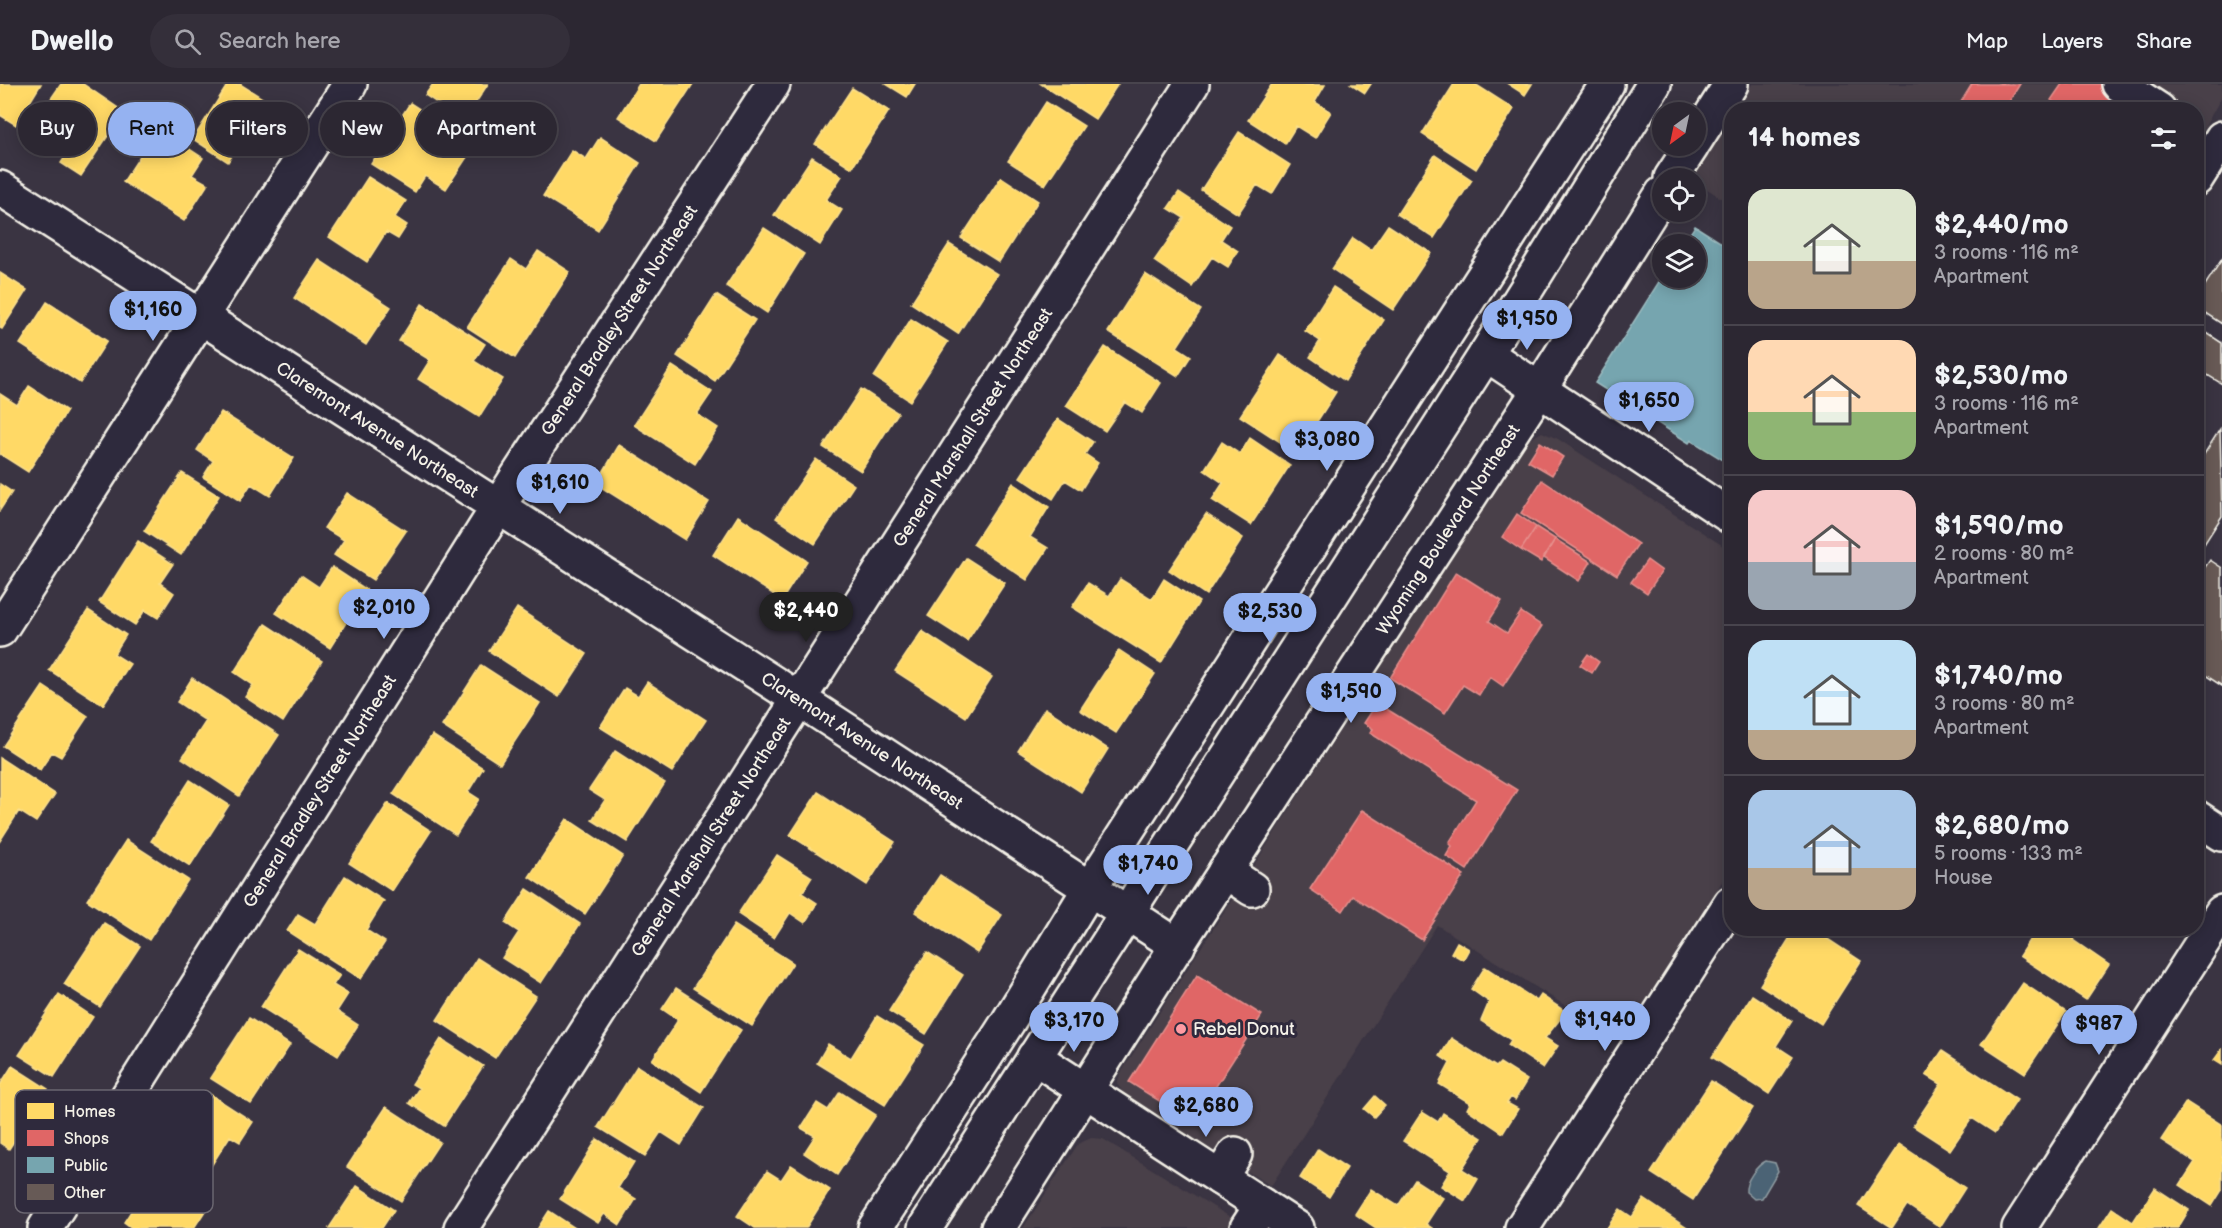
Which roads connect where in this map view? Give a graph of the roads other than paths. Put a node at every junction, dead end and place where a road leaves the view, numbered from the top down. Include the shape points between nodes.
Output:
1 (350, 84) edge
2 (772, 84) edge
3 (1192, 84) edge
4 (1608, 84) edge
5 (1654, 84) edge
6 (1731, 84) edge
7 (2119, 84) edge
8 (2147, 102) edge
9 (1706, 124) edge
10 (2214, 142) edge
11 (2204, 163) edge
12 (0, 188) edge
13 (1652, 210) edge
14 (200, 316) junction
15 (1486, 354) junction
16 (1539, 390) junction
17 (499, 506) junction
18 (1724, 512) edge
19 (0, 630) edge
20 (800, 700) junction
21 (2204, 822) edge
22 (2222, 834) edge
23 (1090, 888) junction
24 (1127, 912) junction
25 (2222, 912) edge
26 (1724, 914) edge
27 (1178, 946) junction
28 (1034, 1057) junction
29 (132, 1090) edge
30 (1087, 1091) junction
31 (54, 1213) edge
32 (1255, 1217) edge
33 (45, 1228) edge
34 (461, 1228) edge
35 (875, 1228) edge
36 (925, 1228) edge
37 (998, 1228) edge
38 (1297, 1228) edge
39 (1522, 1228) edge
40 (2019, 1228) edge

1 - 14 street
2 - 17 street, General Bradley Street Northeast
3 - 20 street, General Marshall Street Northeast
4 - 23 street
5 - 15 street
6 - 9 street
7 - 8 street
10 - 11 street
12 - 14 street, Claremont Avenue Northeast
13 - 16 street, Wyoming Boulevard Northeast
14 - 17 street, Claremont Avenue Northeast
14 - 19 street
15 - 16 street
15 - 24 street
16 - 18 street
16 - 27 street, Wyoming Boulevard Northeast via 1239,880
17 - 20 street, Claremont Avenue Northeast
17 - 29 street, General Bradley Street Northeast
20 - 23 street, Claremont Avenue Northeast
20 - 34 street, General Marshall Street Northeast
21 - 22 street
23 - 24 street, Claremont Avenue Northeast
23 - 35 street
24 - 27 street, Claremont Avenue Northeast
24 - 28 street
25 - 40 street
26 - 39 street
27 - 30 street, Wyoming Boulevard Northeast
28 - 30 street
28 - 36 street
30 - 32 street via 1228,1166
30 - 37 street, Wyoming Boulevard Northeast
31 - 33 street, General Bradley Street Northeast
32 - 38 street

